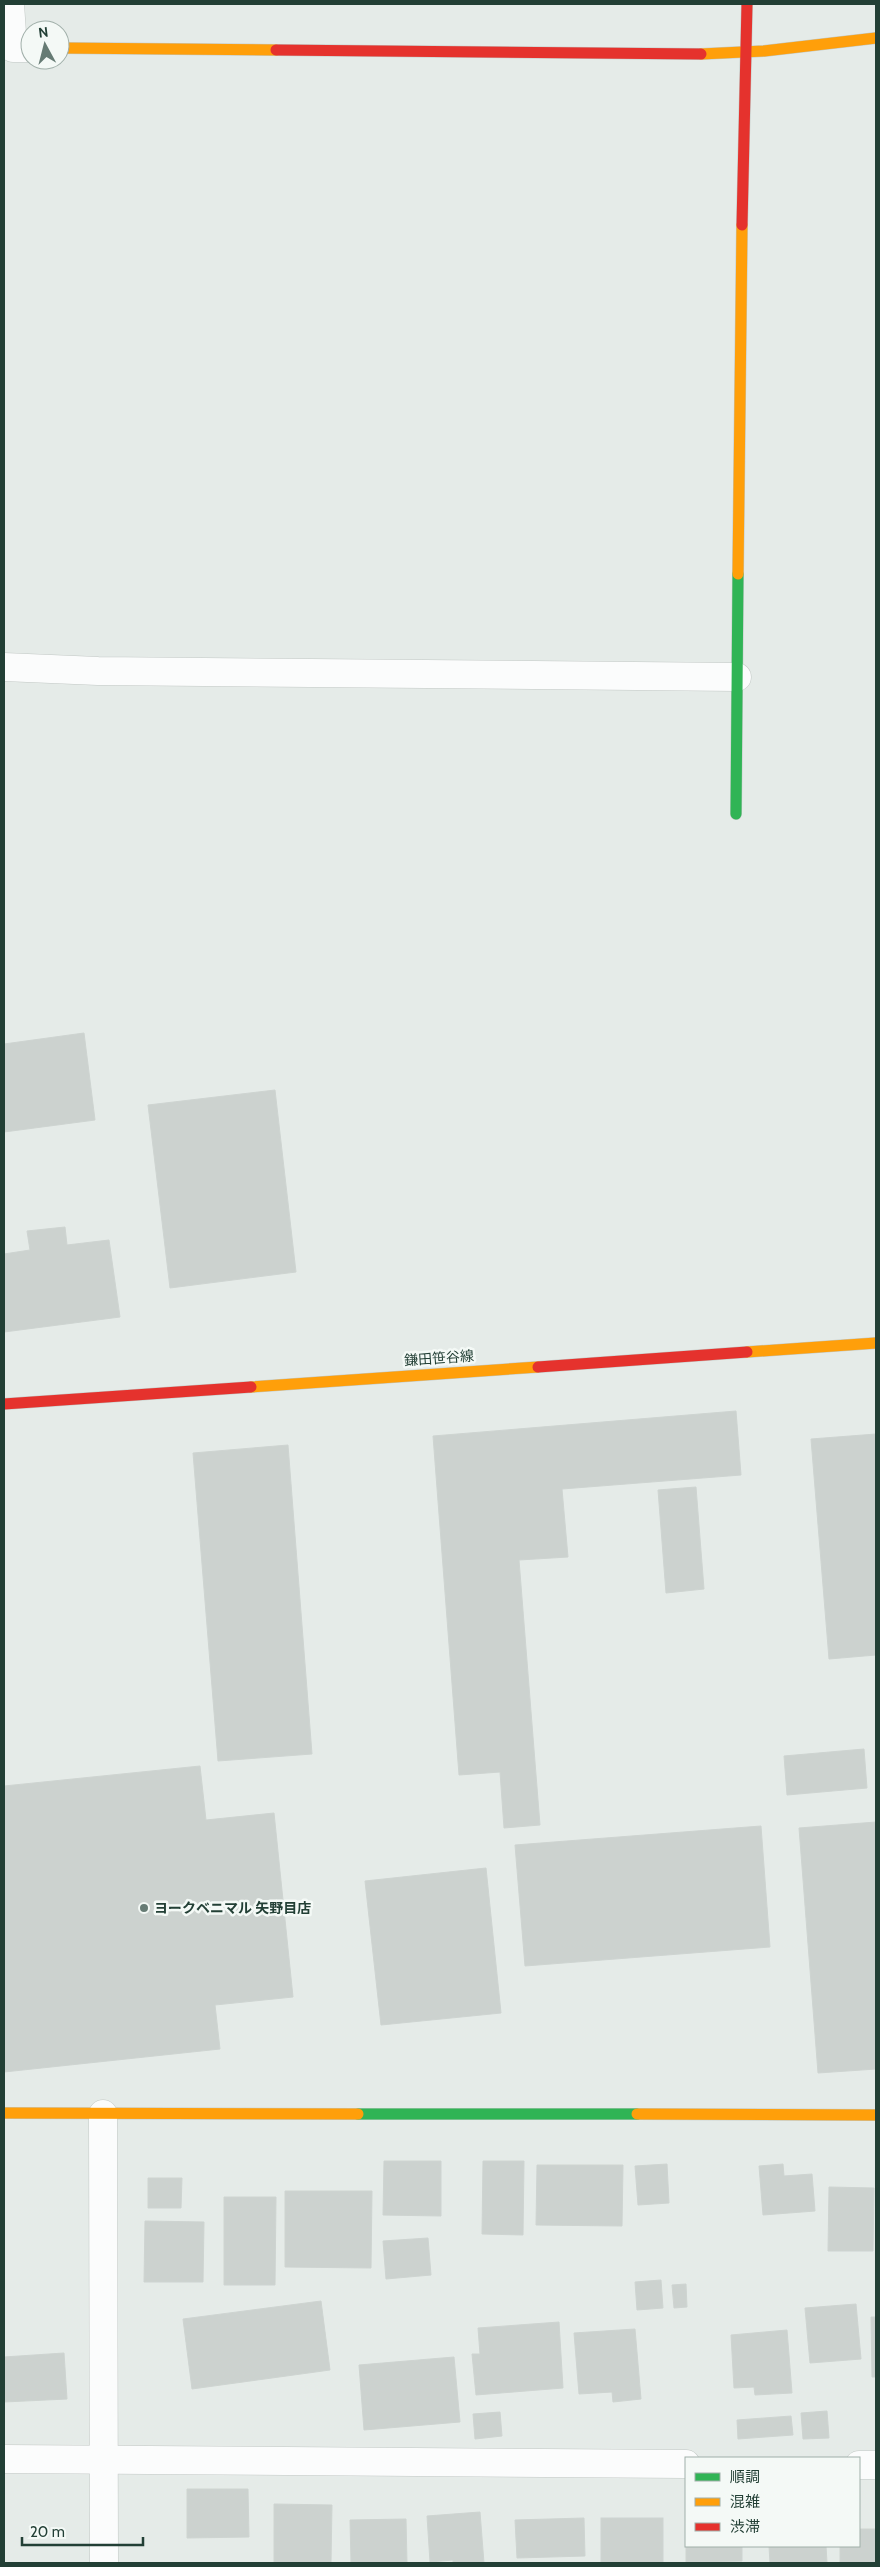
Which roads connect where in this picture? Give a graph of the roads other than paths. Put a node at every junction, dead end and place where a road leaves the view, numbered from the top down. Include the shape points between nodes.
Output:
1 (10, 4) edge
2 (747, 4) edge
3 (876, 38) edge
4 (20, 48) edge
5 (70, 48) edge
6 (744, 52) junction
7 (4, 667) edge
8 (737, 677) junction
9 (736, 814) dead end
10 (876, 1343) edge
11 (4, 1404) edge
12 (4, 2113) edge
13 (103, 2114) junction
14 (876, 2116) edge
15 (4, 2459) edge
16 (104, 2460) junction
17 (685, 2464) edge
18 (860, 2465) edge
19 (876, 2466) edge
20 (104, 2563) edge

1 - 4 street via 13,48
2 - 6 street
3 - 6 street
5 - 6 street
6 - 8 street
7 - 8 street via 98,671
8 - 9 street
10 - 11 street, 鎌田笹谷線
12 - 13 street
13 - 14 street
13 - 16 street
15 - 16 street
16 - 17 street
16 - 20 street
18 - 19 street

